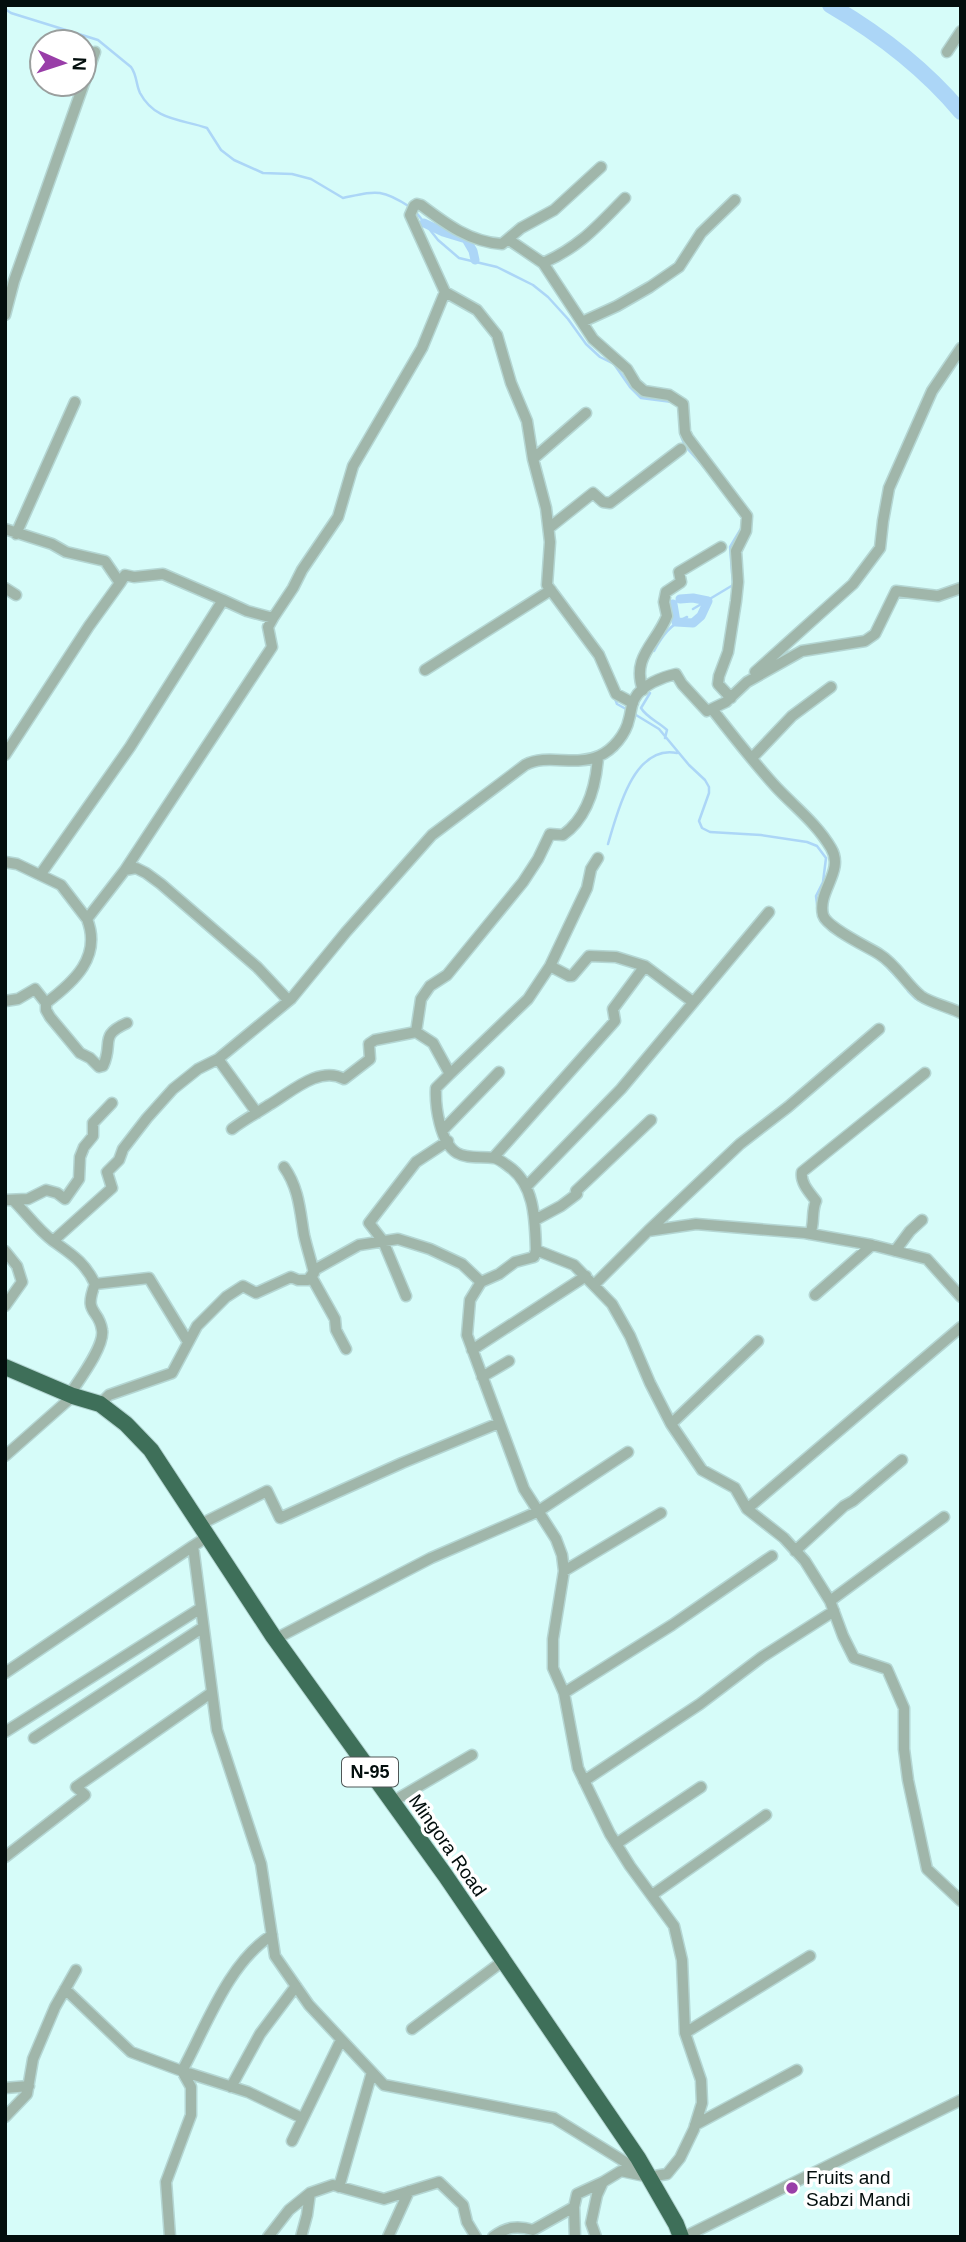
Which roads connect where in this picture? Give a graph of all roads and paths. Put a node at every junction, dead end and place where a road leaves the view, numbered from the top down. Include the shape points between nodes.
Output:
1 (961, 31) edge
2 (950, 48) dead end
3 (79, 98) edge
4 (601, 167) dead end
5 (625, 198) dead end
6 (735, 200) dead end
7 (509, 240) junction
8 (544, 263) junction
9 (444, 292) junction
10 (5, 315) edge
11 (582, 322) junction
12 (961, 348) edge
13 (75, 402) dead end
14 (586, 413) dead end
15 (681, 449) dead end
16 (533, 459) junction
17 (549, 528) junction
18 (10, 531) edge
19 (721, 547) dead end
20 (120, 583) junction
21 (5, 588) edge
22 (961, 588) edge
23 (551, 590) junction
24 (16, 595) dead end
25 (223, 600) junction
26 (272, 618) junction
27 (425, 670) dead end
28 (747, 682) junction
29 (831, 687) dead end
30 (643, 690) junction
31 (731, 698) junction
32 (633, 703) junction
33 (712, 709) junction
34 (5, 755) edge
35 (598, 757) junction
36 (752, 758) junction
37 (598, 858) dead end
38 (5, 862) edge
39 (125, 870) junction
40 (40, 875) junction
41 (769, 912) dead end
42 (87, 919) junction
43 (645, 965) junction
44 (550, 966) junction
45 (291, 999) junction
46 (5, 1001) edge
47 (693, 1002) junction
48 (46, 1003) junction
49 (959, 1010) edge
50 (127, 1023) dead end
51 (879, 1029) dead end
52 (416, 1032) junction
53 (218, 1059) junction
54 (499, 1072) dead end
55 (925, 1073) dead end
56 (450, 1074) junction
57 (112, 1103) dead end
58 (257, 1113) junction
59 (651, 1119) dead end
60 (232, 1129) dead end
61 (443, 1130) junction
62 (448, 1142) junction
63 (493, 1158) junction
64 (284, 1167) dead end
65 (526, 1187) junction
66 (65, 1199) junction
67 (9, 1200) edge
68 (79, 1217) junction
69 (535, 1220) junction
70 (922, 1220) dead end
71 (648, 1231) junction
72 (810, 1234) junction
73 (53, 1241) junction
74 (383, 1241) junction
75 (872, 1245) junction
76 (536, 1250) junction
77 (5, 1251) edge
78 (895, 1251) junction
79 (313, 1274) junction
80 (590, 1281) junction
81 (481, 1282) junction
82 (95, 1284) junction
83 (815, 1295) dead end
84 (406, 1296) dead end
85 (961, 1297) edge
86 (5, 1306) edge
87 (961, 1327) edge
88 (758, 1341) dead end
89 (188, 1342) junction
90 (346, 1349) dead end
91 (472, 1350) junction
92 (509, 1361) dead end
93 (5, 1367) edge
94 (482, 1377) junction
95 (72, 1395) junction
96 (100, 1405) junction
97 (499, 1423) junction
98 (671, 1424) junction
99 (628, 1452) dead end
100 (5, 1456) edge
101 (902, 1461) dead end
102 (747, 1509) junction
103 (537, 1512) junction
104 (661, 1513) dead end
105 (944, 1517) dead end
106 (200, 1536) junction
107 (795, 1551) junction
108 (772, 1556) dead end
109 (564, 1571) junction
110 (832, 1606) junction
111 (201, 1608) junction
112 (202, 1628) junction
113 (275, 1639) junction
114 (5, 1673) edge
115 (211, 1693) junction
116 (564, 1693) junction
117 (5, 1732) edge
118 (33, 1738) dead end
119 (472, 1755) dead end
120 (584, 1781) junction
121 (701, 1787) dead end
122 (392, 1802) junction
123 (766, 1815) dead end
124 (616, 1844) junction
125 (5, 1857) edge
126 (652, 1895) junction
127 (961, 1901) edge
128 (272, 1936) junction
129 (810, 1956) dead end
130 (503, 1961) junction
131 (76, 1970) dead end
132 (296, 1986) junction
133 (65, 1989) junction
134 (412, 2029) dead end
135 (685, 2033) junction
136 (341, 2040) junction
137 (797, 2070) dead end
138 (182, 2071) junction
139 (372, 2072) junction
140 (29, 2086) junction
141 (232, 2087) junction
142 (5, 2088) edge
143 (961, 2101) edge
144 (5, 2117) edge
145 (302, 2118) junction
146 (695, 2125) junction
147 (292, 2141) dead end
148 (649, 2178) junction
149 (603, 2182) junction
150 (339, 2187) junction
151 (409, 2191) junction
152 (310, 2193) junction
153 (574, 2207) junction
154 (170, 2237) edge
155 (268, 2237) edge
156 (301, 2237) edge
157 (388, 2237) edge
158 (476, 2237) edge
159 (493, 2237) edge
160 (575, 2237) edge
161 (596, 2237) edge
162 (682, 2237) edge

1 - 2 street
3 - 10 street
4 - 7 street via 554,211
5 - 8 street via 583,241
6 - 11 street via 701,233 679,267 650,288
7 - 8 street
7 - 9 street via 493,243 458,232 417,204 412,209
8 - 11 street
9 - 16 street via 477,310 497,335 527,421
9 - 26 street via 422,348 353,466 338,517
11 - 31 street via 597,344 627,369 644,391 669,395 683,404 688,438 747,516 746,531 736,551 737,601 718,684
12 - 28 street via 932,391 890,488 880,548 853,584
13 - 18 street
14 - 16 street
15 - 17 street via 610,503 593,493
16 - 17 street
17 - 23 street via 547,585
18 - 20 street via 105,561
19 - 30 street via 679,572 681,582 666,592 667,616 639,673
20 - 25 street via 125,575 163,575
20 - 34 street
21 - 24 street
22 - 28 street via 938,596 896,591 875,634 865,641 802,651
23 - 27 street
23 - 32 street via 600,655 616,694
25 - 26 street
25 - 40 street via 130,747
26 - 39 street via 268,627 272,647
28 - 31 street
29 - 36 street via 792,716
30 - 32 street
30 - 33 street via 676,674 707,711
31 - 33 street
32 - 35 street via 625,730
33 - 36 street
35 - 45 street via 573,762 535,760 451,820 392,879
35 - 52 street via 595,787 577,820 563,835 550,834 523,881 447,975 430,986 419,1005
36 - 49 street via 832,849 834,871 823,907 826,920 888,960 921,996
37 - 44 street
38 - 40 street
39 - 42 street
39 - 45 street via 136,868 146,873
40 - 42 street via 61,885
41 - 47 street
42 - 48 street via 93,932 85,966 68,987
43 - 44 street via 589,956 572,976
43 - 47 street
43 - 63 street via 613,1009 615,1021
44 - 56 street via 528,999
45 - 53 street
46 - 48 street via 35,989
47 - 65 street via 621,1089
48 - 50 street via 50,1017 79,1053 99,1067 107,1059 112,1030
51 - 71 street via 740,1144
52 - 56 street via 433,1043
52 - 58 street via 375,1040 369,1044 370,1059 344,1079 312,1079
53 - 58 street
53 - 68 street via 173,1089 147,1118 107,1172 112,1188
54 - 61 street
55 - 72 street via 802,1172 816,1201
56 - 61 street via 436,1088 437,1119
57 - 66 street via 93,1122 93,1136 80,1157 79,1179
58 - 60 street
59 - 69 street via 576,1191 578,1194
61 - 62 street
62 - 63 street via 459,1155
62 - 74 street via 416,1162 369,1223
63 - 65 street via 520,1174
64 - 79 street via 297,1195
65 - 69 street
66 - 67 street via 46,1190 28,1199
66 - 68 street
67 - 73 street
68 - 73 street
69 - 76 street
70 - 78 street
71 - 72 street via 696,1224
71 - 80 street
72 - 75 street
73 - 82 street via 72,1253
74 - 79 street via 359,1245
74 - 81 street via 398,1239 430,1249 462,1264
74 - 84 street
75 - 78 street
75 - 83 street
76 - 80 street via 574,1265
76 - 81 street via 534,1257 515,1262
77 - 86 street via 22,1282
78 - 85 street via 927,1259
79 - 89 street via 304,1280 291,1277 256,1293 243,1286 197,1325
79 - 90 street
80 - 91 street
80 - 98 street via 612,1304
81 - 91 street via 470,1300 467,1335
82 - 89 street via 149,1278
82 - 95 street via 90,1300 102,1341
87 - 102 street
88 - 98 street
89 - 96 street via 172,1373 109,1395
91 - 94 street
92 - 94 street
93 - 95 highway, Mingora Road / N-95
94 - 97 street
95 - 96 highway, Mingora Road / N-95
95 - 100 street
96 - 106 highway, Mingora Road / N-95 via 151,1450
97 - 103 street
97 - 106 street via 280,1518 267,1490
98 - 102 street via 702,1470 735,1488
99 - 103 street
101 - 107 street
102 - 107 street
103 - 109 street via 556,1539
103 - 113 street via 431,1558
104 - 109 street
105 - 110 street
106 - 111 street
106 - 113 highway, Mingora Road / N-95
106 - 114 street
107 - 110 street
108 - 116 street
109 - 116 street via 553,1648 554,1668
110 - 120 street via 700,1704
110 - 127 street via 854,1658 887,1670 904,1708 908,1780 927,1869
111 - 112 street
111 - 117 street
112 - 115 street
112 - 118 street
113 - 122 highway, Mingora Road / N-95
115 - 125 street via 76,1787 85,1795
115 - 128 street via 216,1730 261,1864
116 - 120 street
119 - 122 street
120 - 124 street
121 - 124 street
122 - 130 highway, Mingora Road / N-95
123 - 126 street
124 - 126 street
126 - 135 street via 674,1926 682,1960
128 - 132 street via 275,1956
128 - 138 street via 238,1966
129 - 135 street
130 - 134 street
130 - 148 highway, Mingora Road / N-95
131 - 133 street
132 - 136 street
132 - 141 street via 260,2034
133 - 138 street via 131,2052
133 - 140 street via 33,2059
135 - 146 street via 701,2080 702,2102
136 - 139 street
136 - 145 street
137 - 146 street
138 - 141 street
138 - 154 street via 191,2087 191,2115 166,2182
139 - 148 street via 384,2085 554,2118
139 - 150 street
140 - 142 street
140 - 144 street
141 - 145 street
143 - 162 street
145 - 147 street
146 - 148 street via 667,2174
148 - 149 street via 621,2171
148 - 162 highway, Mingora Road / N-95
149 - 153 street via 576,2194
149 - 161 street via 592,2223
150 - 151 street via 384,2199
150 - 152 street
151 - 157 street
151 - 158 street via 439,2182 463,2204
152 - 155 street
152 - 156 street
153 - 159 street via 533,2230 504,2228
153 - 160 street

